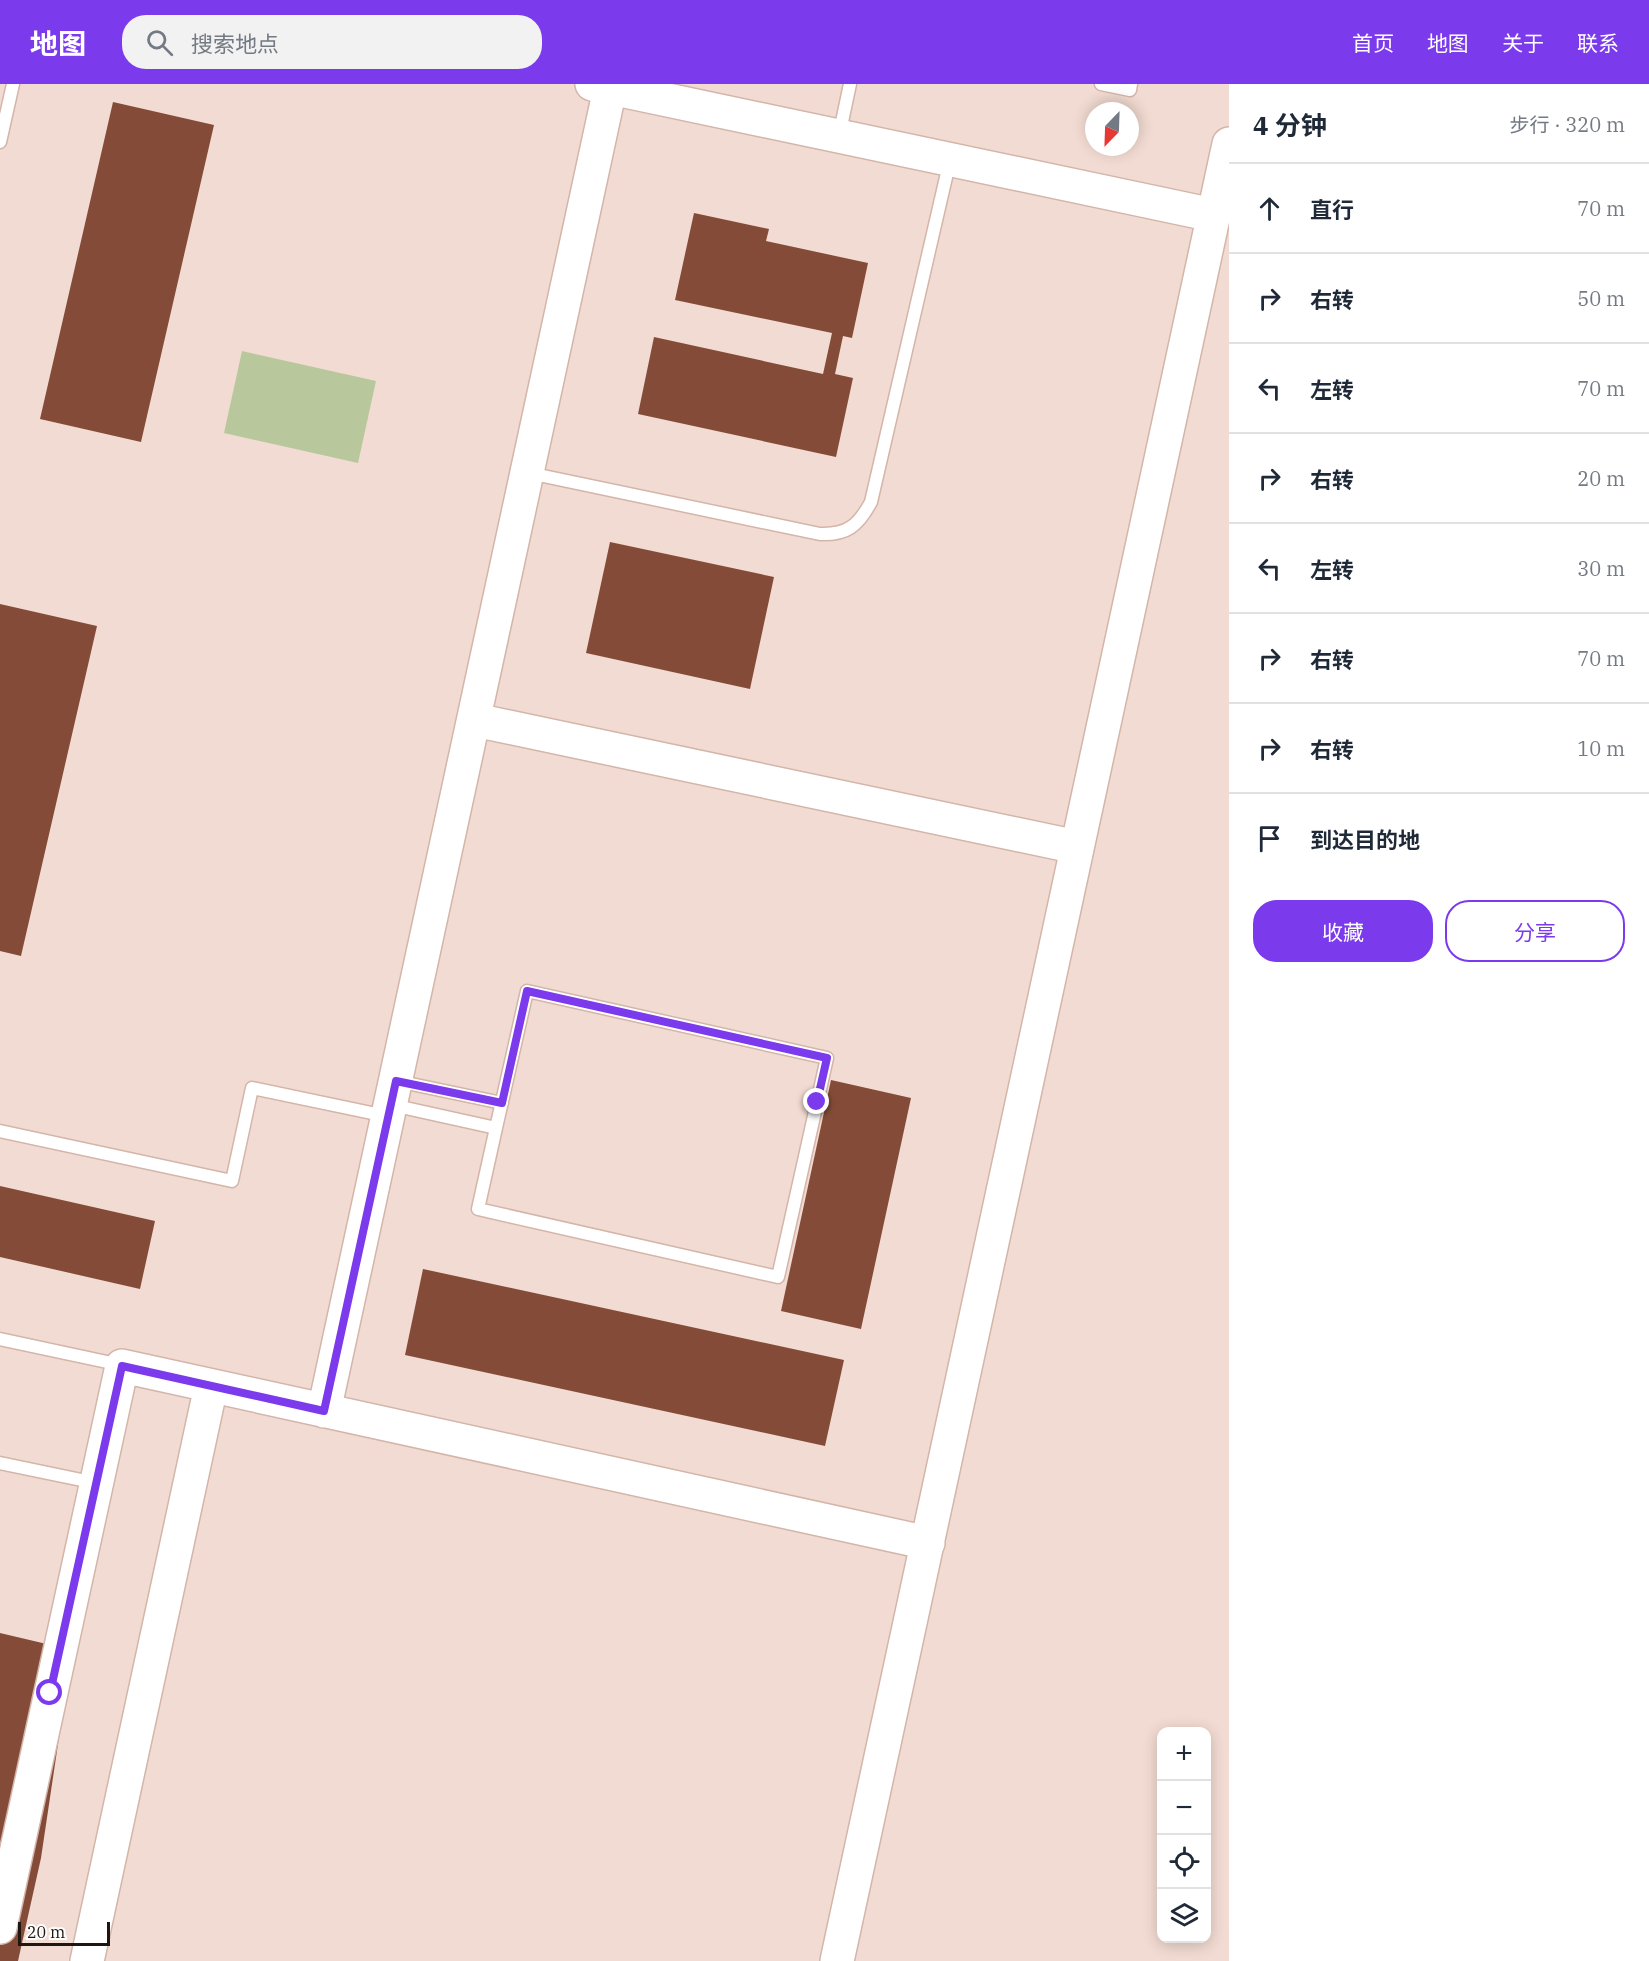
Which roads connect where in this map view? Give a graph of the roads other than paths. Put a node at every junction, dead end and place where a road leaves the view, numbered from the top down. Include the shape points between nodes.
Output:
1 (13, 84) edge
2 (850, 84) edge
3 (1101, 84) edge
4 (1131, 84) edge
5 (604, 85) edge
6 (839, 136) junction
7 (0, 142) edge
8 (1229, 144) edge
9 (950, 159) junction
10 (1213, 214) junction
11 (528, 472) junction
12 (475, 720) junction
13 (1077, 847) junction
14 (392, 1101) junction
15 (502, 1103) junction
16 (496, 1128) junction
17 (0, 1131) edge
18 (0, 1338) edge
19 (122, 1366) junction
20 (211, 1386) junction
21 (324, 1411) junction
22 (0, 1463) edge
23 (96, 1483) junction
24 (928, 1543) junction
25 (0, 1927) edge
26 (87, 1961) edge
27 (837, 1961) edge

1 - 7 lane
2 - 6 lane
3 - 4 lane via 1130,90
5 - 6 street
5 - 11 street
6 - 9 street
8 - 10 street
9 - 10 street
9 - 11 lane via 871,501 852,527 836,535 820,534
10 - 13 street
11 - 12 street
12 - 13 street
12 - 14 street
13 - 24 street
14 - 15 lane
14 - 16 lane
14 - 17 lane via 252,1088 232,1181
14 - 21 street
15 - 16 lane
15 - 16 lane via 527,991 827,1058 778,1277 478,1209
18 - 19 lane
19 - 20 street
19 - 23 street
20 - 21 street
20 - 26 street
21 - 24 street
22 - 23 lane
23 - 25 street
24 - 27 street

